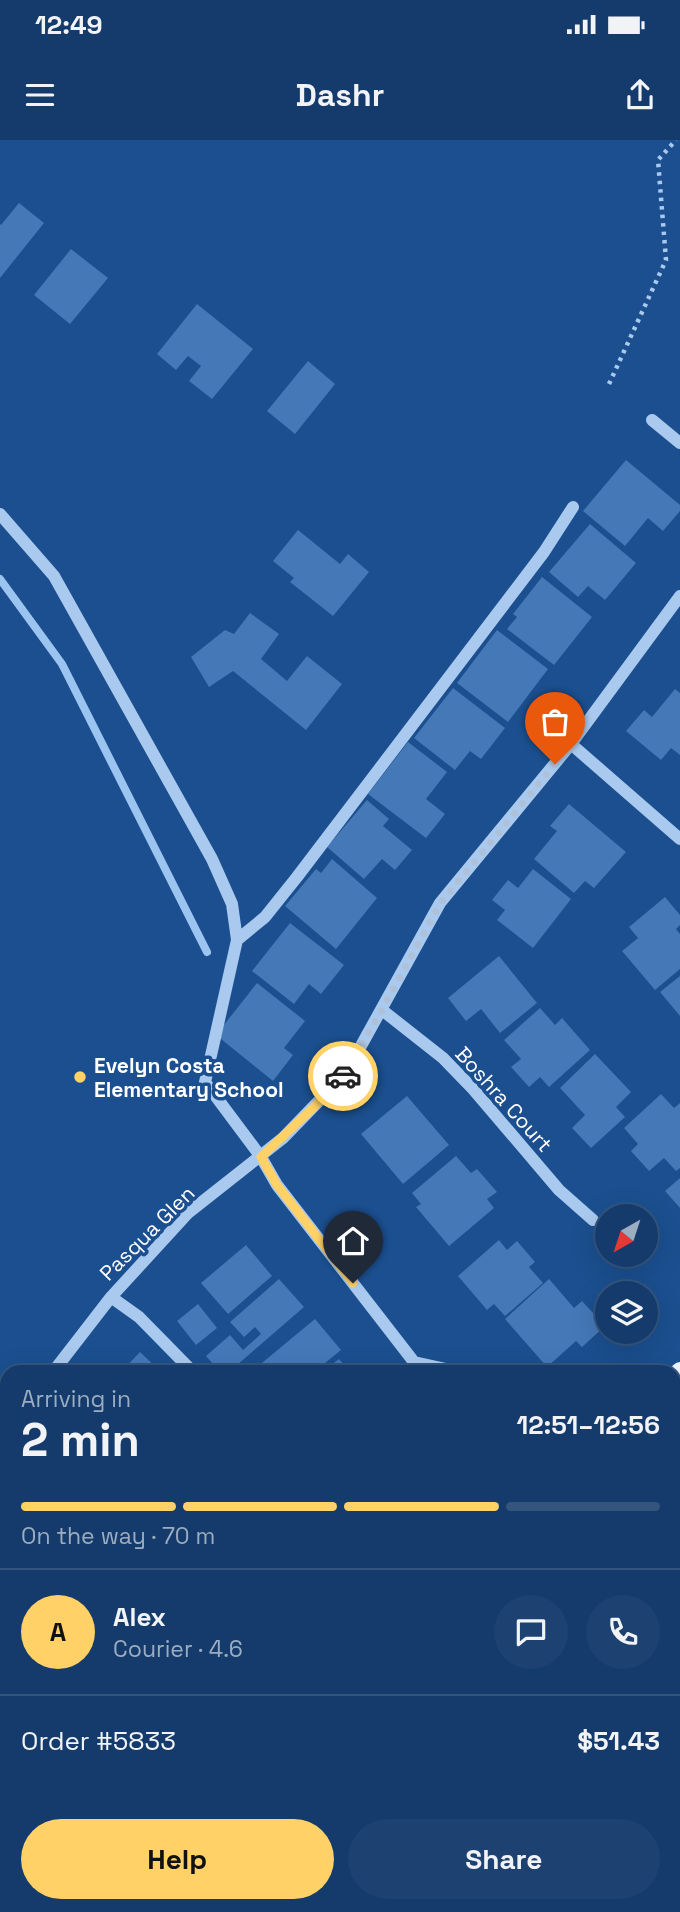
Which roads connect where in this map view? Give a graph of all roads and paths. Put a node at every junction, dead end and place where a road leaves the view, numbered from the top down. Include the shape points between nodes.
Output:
1 (676, 140) edge
2 (609, 384) dead end
3 (652, 420) dead end
4 (680, 443) edge
5 (573, 508) dead end
6 (0, 514) edge
7 (680, 596) edge
8 (572, 744) junction
9 (680, 839) edge
10 (237, 940) junction
11 (382, 1010) junction
12 (261, 1157) junction
13 (593, 1220) dead end
14 (111, 1297) junction
15 (58, 1365) edge
16 (185, 1365) edge
17 (412, 1365) edge

1 - 2 path via 658,160 666,260
3 - 4 street
5 - 10 street via 291,885 265,917
6 - 10 street via 54,576 146,740 212,859 232,904
7 - 8 street, Pasqua Glen
8 - 9 street
8 - 11 street, Pasqua Glen via 440,904
10 - 12 street via 205,1082
11 - 12 street, Pasqua Glen via 346,1073
11 - 13 street, Boshra Court via 443,1058 559,1191
12 - 14 street, Pasqua Glen via 188,1213
12 - 17 street via 277,1185
14 - 15 street, Pasqua Glen
14 - 16 street via 139,1317

